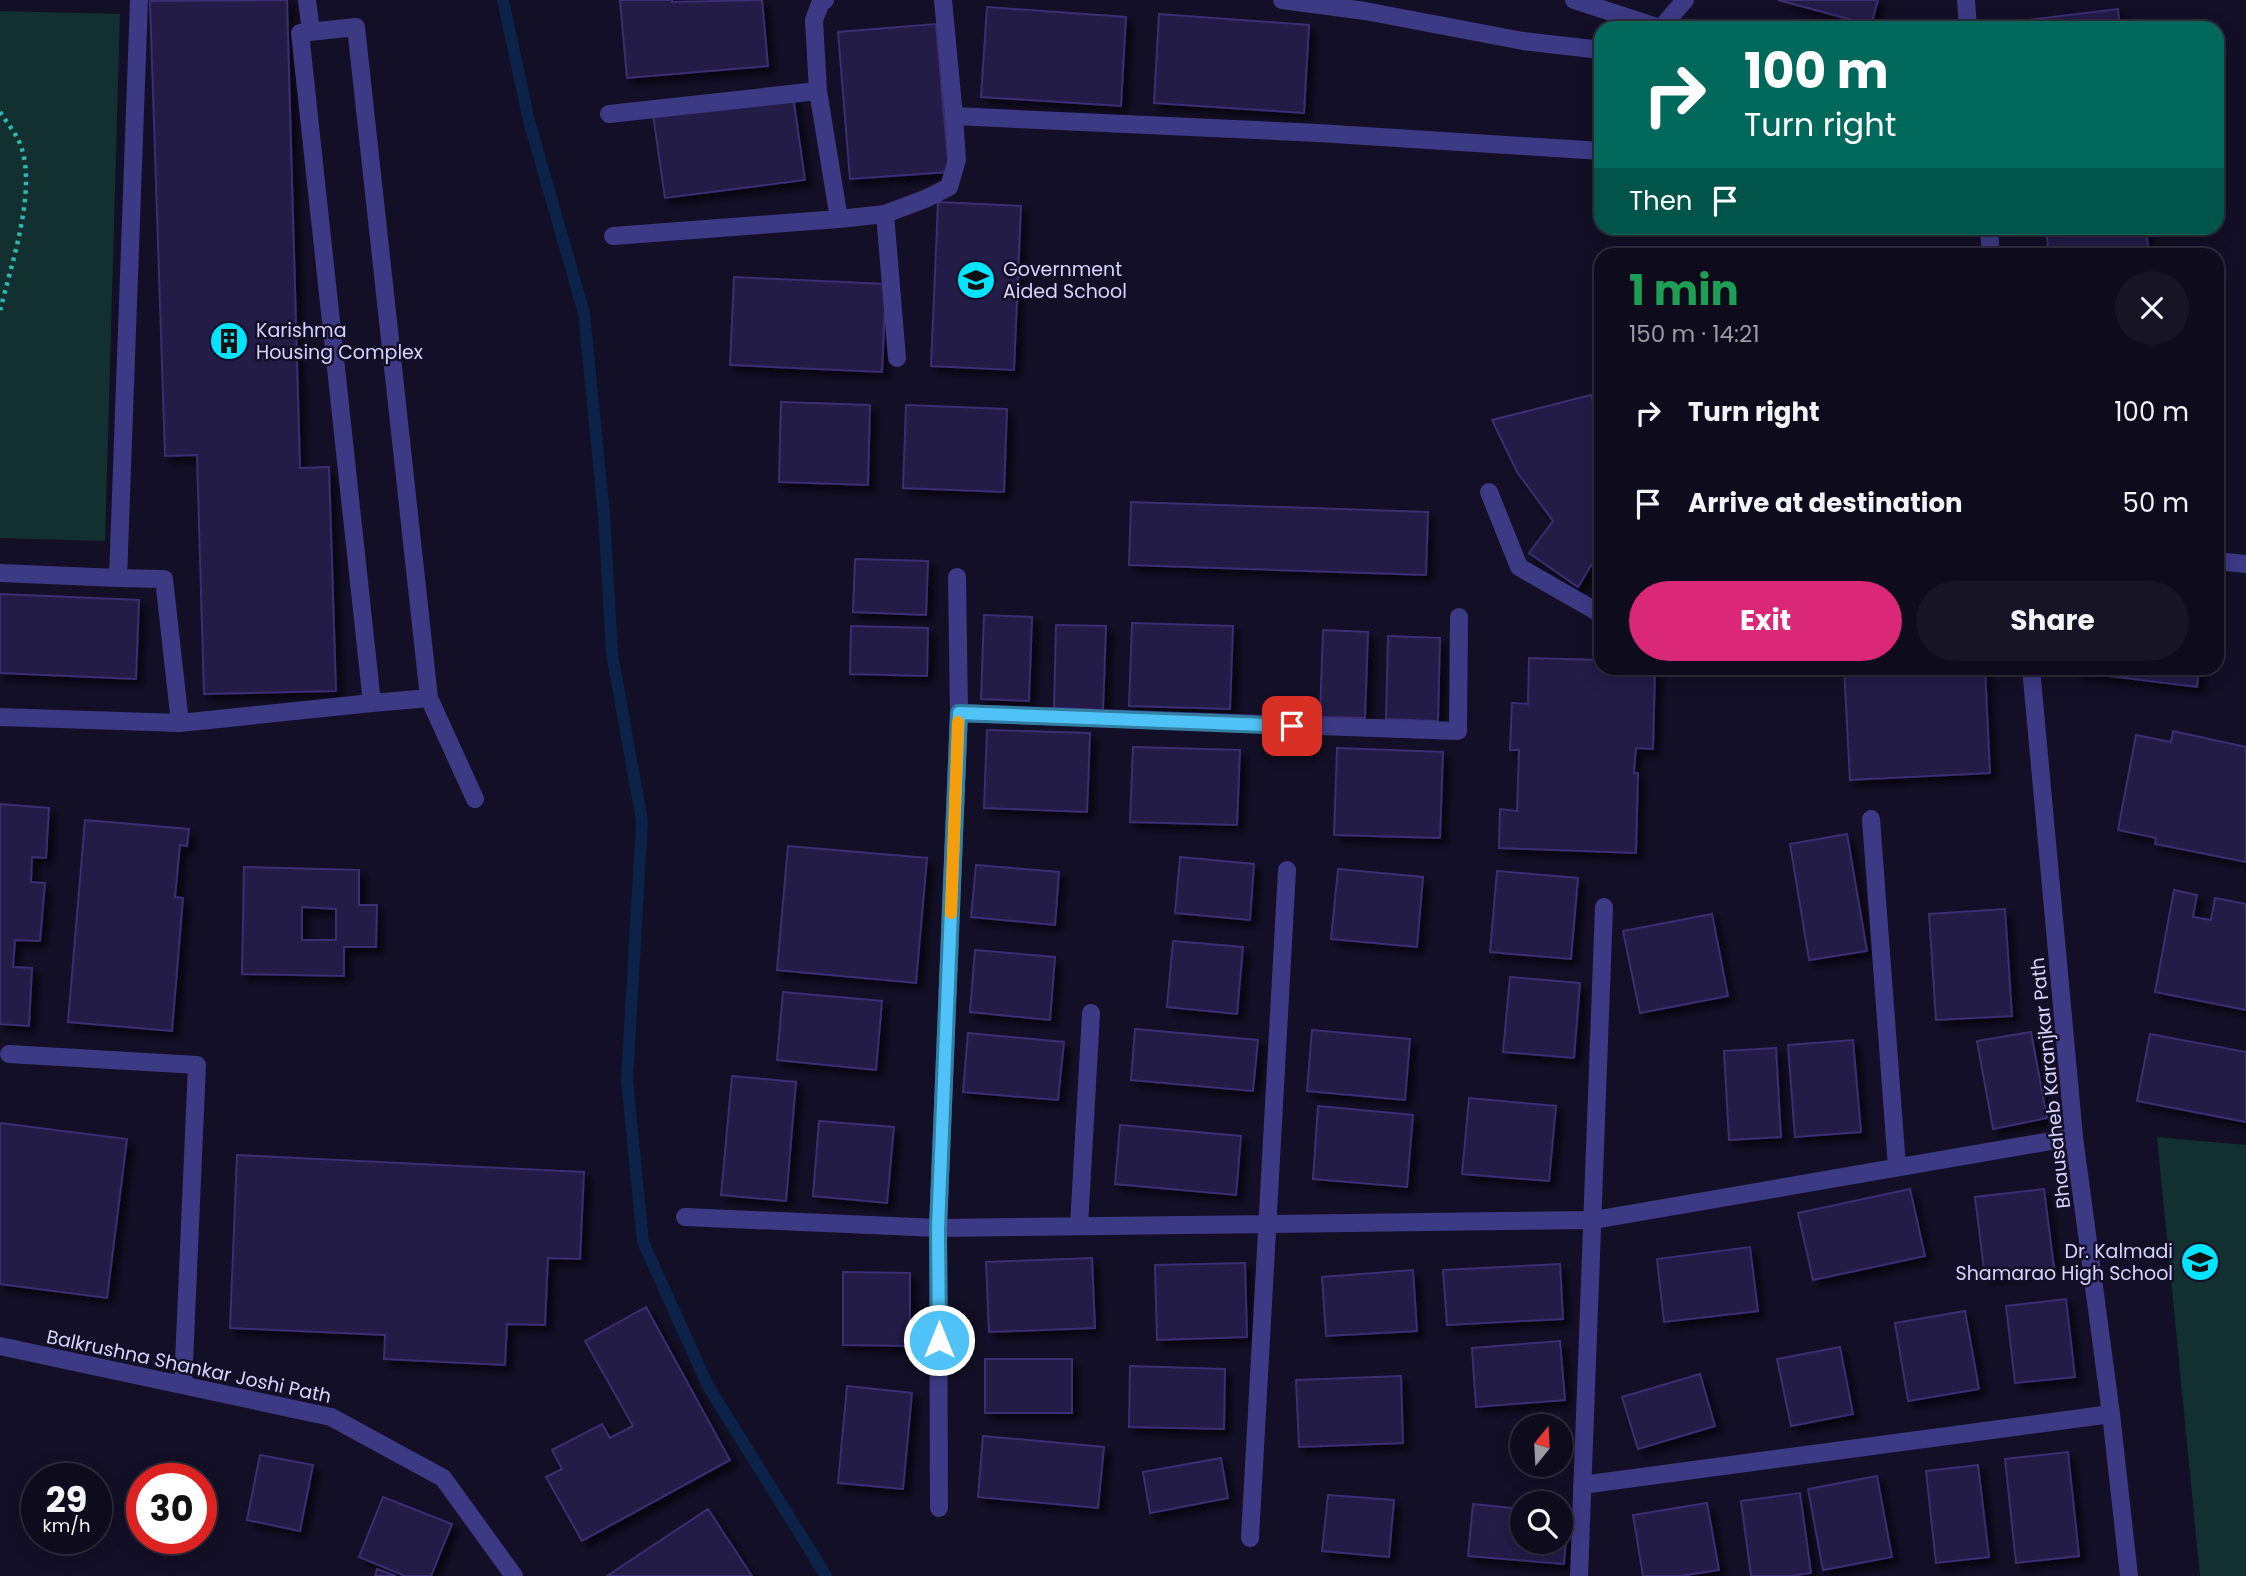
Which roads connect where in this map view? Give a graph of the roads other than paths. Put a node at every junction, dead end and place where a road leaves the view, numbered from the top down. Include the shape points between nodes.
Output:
1 (139, 0) edge
2 (307, 0) edge
3 (825, 0) edge
4 (943, 0) edge
5 (1282, 0) edge
6 (1574, 0) edge
7 (1685, 0) edge
8 (1966, 0) edge
9 (1639, 21) edge
10 (1667, 21) edge
11 (1968, 21) edge
12 (311, 31) junction
13 (1594, 49) edge
14 (818, 90) junction
15 (609, 114) dead end
16 (954, 116) junction
17 (1594, 151) edge
18 (886, 214) junction
19 (839, 219) junction
20 (613, 236) dead end
21 (897, 358) dead end
22 (1489, 492) dead end
23 (2224, 562) edge
24 (2246, 564) edge
25 (0, 573) edge
26 (957, 577) dead end
27 (118, 578) junction
28 (1594, 610) edge
29 (1459, 617) dead end
30 (2032, 675) edge
31 (429, 698) junction
32 (372, 704) junction
33 (959, 713) junction
34 (0, 717) edge
35 (180, 723) junction
36 (475, 799) dead end
37 (1871, 819) dead end
38 (1287, 870) dead end
39 (1604, 907) dead end
40 (1091, 1013) dead end
41 (9, 1054) dead end
42 (2074, 1137) junction
43 (1897, 1167) junction
44 (685, 1217) dead end
45 (1594, 1220) junction
46 (1266, 1224) junction
47 (1079, 1226) junction
48 (938, 1228) junction
49 (0, 1346) edge
50 (183, 1385) junction
51 (2111, 1415) junction
52 (1583, 1485) junction
53 (940, 1508) dead end
54 (1250, 1538) dead end
55 (514, 1576) edge
56 (1579, 1576) edge
57 (2129, 1576) edge

1 - 27 street
2 - 12 street
3 - 14 street via 814,20
4 - 16 street
5 - 13 street
6 - 9 street
7 - 10 street
8 - 11 street
12 - 31 street via 356,27
12 - 32 street via 300,33
14 - 15 street
14 - 19 street
16 - 17 street
16 - 18 street via 957,160 949,187
18 - 19 street
18 - 21 street
19 - 20 street
22 - 28 street via 1519,567
23 - 24 street
25 - 27 street
26 - 33 street
27 - 35 street via 164,579
29 - 33 street via 1458,732
30 - 42 street, Bhausaheb Karanjkar Path
31 - 32 street
31 - 36 street
32 - 35 street
33 - 48 street
34 - 35 street
37 - 43 street
38 - 46 street
39 - 45 street
40 - 47 street
41 - 50 street via 197,1065
42 - 43 street
42 - 51 street, Bhausaheb Karanjkar Path
43 - 45 street
44 - 48 street
45 - 46 street
45 - 52 street
46 - 47 street
46 - 54 street
47 - 48 street
48 - 53 street
49 - 50 street, Balkrushna Shankar Joshi Path
50 - 55 street, Balkrushna Shankar Joshi Path via 331,1417 443,1478
51 - 52 street
51 - 57 street, Bhausaheb Karanjkar Path
52 - 56 street

